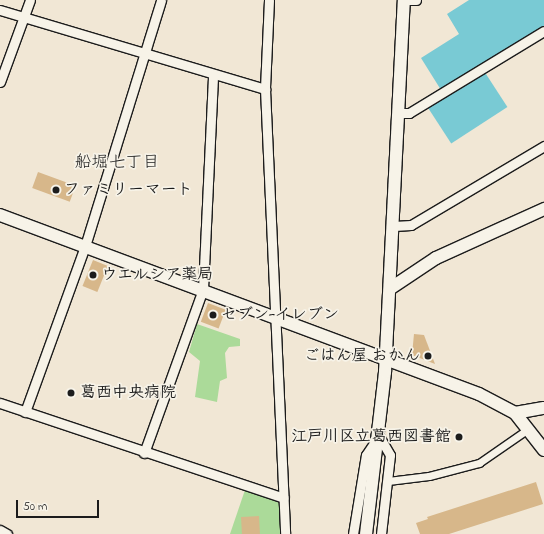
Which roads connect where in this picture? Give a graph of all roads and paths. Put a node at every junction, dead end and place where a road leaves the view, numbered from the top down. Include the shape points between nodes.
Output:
1 (30, 0) edge
2 (161, 0) edge
3 (269, 0) edge
4 (404, 0) edge
5 (416, 0) edge
6 (0, 10) edge
7 (24, 17) junction
8 (544, 31) edge
9 (144, 54) junction
10 (213, 74) junction
11 (0, 82) edge
12 (265, 89) junction
13 (399, 113) junction
14 (544, 146) edge
15 (544, 209) edge
16 (0, 215) edge
17 (394, 226) junction
18 (85, 246) junction
19 (390, 288) junction
20 (203, 289) junction
21 (276, 316) junction
22 (386, 359) junction
23 (0, 403) edge
24 (544, 408) edge
25 (25, 412) junction
26 (515, 413) junction
27 (528, 429) junction
28 (379, 436) junction
29 (544, 450) edge
30 (144, 453) junction
31 (388, 481) junction
32 (284, 498) junction
33 (0, 530) edge
34 (7, 534) edge
35 (285, 534) edge
36 (353, 534) edge
37 (366, 534) edge
38 (381, 534) edge

1 - 7 street
2 - 9 street
3 - 12 street
4 - 5 street
4 - 13 street
6 - 7 street
7 - 9 street
7 - 11 street
8 - 13 street via 409,113
9 - 10 street
9 - 18 street
10 - 12 street
10 - 20 street
12 - 21 street
13 - 17 street
14 - 17 street via 411,225
15 - 19 street via 436,258
16 - 18 street
17 - 19 street
18 - 20 street
18 - 25 street
19 - 22 street
20 - 21 street
20 - 30 street
21 - 22 street
21 - 32 street
22 - 26 street via 479,394
22 - 28 street
23 - 25 street
24 - 26 street
25 - 30 street
26 - 27 street
27 - 29 street
27 - 31 street via 479,463 429,476
28 - 31 street via 390,455
28 - 36 street via 366,455
28 - 37 street
30 - 32 street
31 - 38 street
32 - 35 street
33 - 34 street

